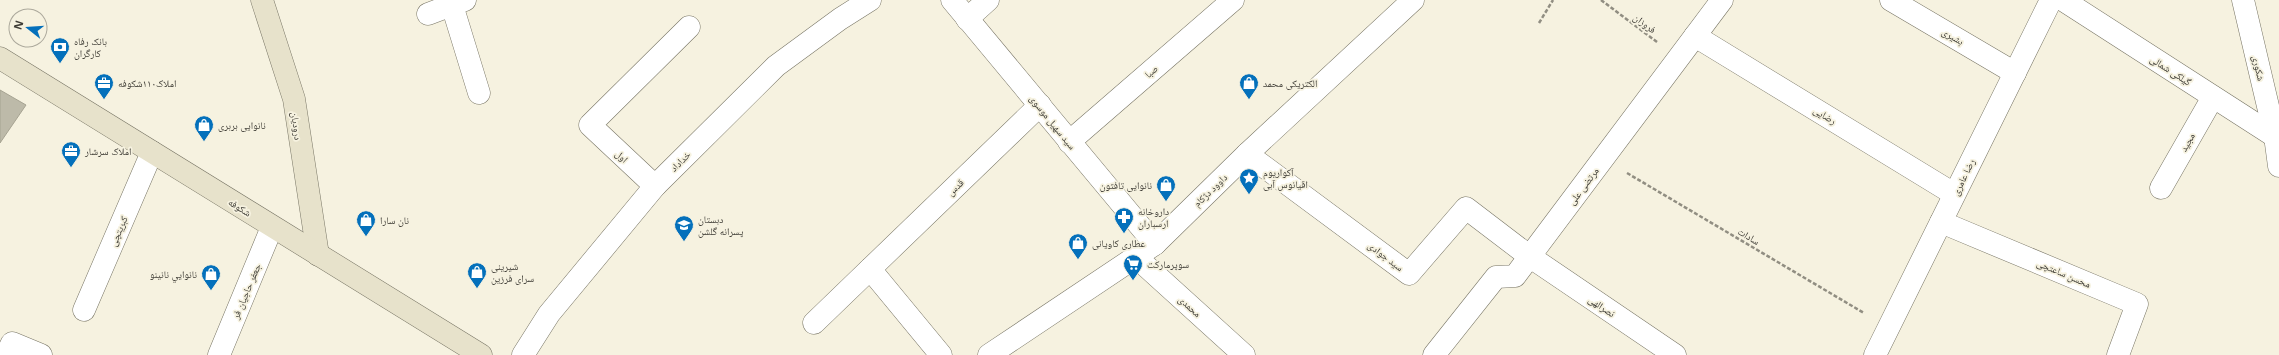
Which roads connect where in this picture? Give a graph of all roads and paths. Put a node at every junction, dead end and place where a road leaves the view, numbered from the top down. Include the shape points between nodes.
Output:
1 (262, 0) edge
2 (870, 0) edge
3 (952, 0) edge
4 (988, 0) edge
5 (1233, 0) edge
6 (1413, 0) edge
7 (1553, 0) edge
8 (1601, 0) edge
9 (1722, 0) edge
10 (1890, 0) edge
11 (2051, 0) edge
12 (2064, 0) edge
13 (2243, 0) edge
14 (459, 2) edge
15 (428, 14) dead end
16 (967, 19) junction
17 (1540, 23) dead end
18 (689, 27) dead end
19 (1695, 36) junction
20 (0, 58) edge
21 (1679, 58) junction
22 (2015, 73) junction
23 (479, 93) dead end
24 (2213, 96) junction
25 (1040, 104) junction
26 (2277, 138) edge
27 (1069, 142) junction
28 (152, 152) junction
29 (1247, 154) junction
30 (1603, 159) junction
31 (2279, 166) edge
32 (655, 186) junction
33 (2161, 188) dead end
34 (1954, 194) junction
35 (1941, 222) junction
36 (272, 227) junction
37 (1155, 244) junction
38 (318, 255) junction
39 (1529, 256) junction
40 (1136, 257) junction
41 (870, 269) junction
42 (84, 310) dead end
43 (814, 323) dead end
44 (1888, 327) junction
45 (9, 349) edge
46 (468, 352) edge
47 (42, 355) edge
48 (219, 355) edge
49 (524, 355) edge
50 (941, 355) edge
51 (989, 355) edge
52 (1244, 355) edge
53 (1434, 355) edge
54 (1675, 355) edge
55 (1874, 355) edge
56 (2118, 355) edge

1 - 38 main road, درودیان via 294,99
2 - 32 street, خداداد via 776,66
3 - 16 street, سید سهیل موسوی
4 - 16 street
5 - 27 street, صبا
6 - 29 street, داوود دژکام
7 - 17 path
8 - 21 path, فروزان
9 - 19 street, مرتضی علی
10 - 22 street, بشیری
11 - 22 street, رضا عامری
12 - 24 street, گيلکی شمالی
13 - 26 street, شکوری
14 - 15 street
14 - 23 street
16 - 25 street, سید سهیل موسوی
18 - 32 street, اول via 590,125
19 - 21 street, مرتضی علی
19 - 34 street, رضایی
20 - 28 main road, شکوفه
21 - 30 street, مرتضی علی
22 - 34 street, رضا عامری
24 - 26 street, گيلکی شمالی
24 - 33 street, مجید
25 - 27 street, سید سهیل موسوی
25 - 41 street, قدس
26 - 31 street, شکوری
27 - 37 street, سید سهیل موسوی
28 - 36 main road, شکوفه
28 - 42 street, کبریتچی
29 - 37 street, داوود دژکام
29 - 39 street, سید جوادی via 1409,274 1466,208
30 - 39 street, مرتضی علی
30 - 44 path, سادات
32 - 49 street, خداداد via 549,314
34 - 35 street, رضا عامری
35 - 44 street, رضا عامری
35 - 56 street, محسن ساعتچی via 2137,304
36 - 38 main road, شکوفه
36 - 48 street, جعفر حاجیان فر
37 - 40 street, داوود دژکام
38 - 46 main road, شکوفه
39 - 53 street, مرتضی علی via 1514,276 1496,277
39 - 54 street, نصرالهی
40 - 51 street, داوود دژکام
40 - 52 street, محمدی
41 - 43 street, قدس
41 - 50 street
44 - 55 street, رضا عامری
45 - 47 street

